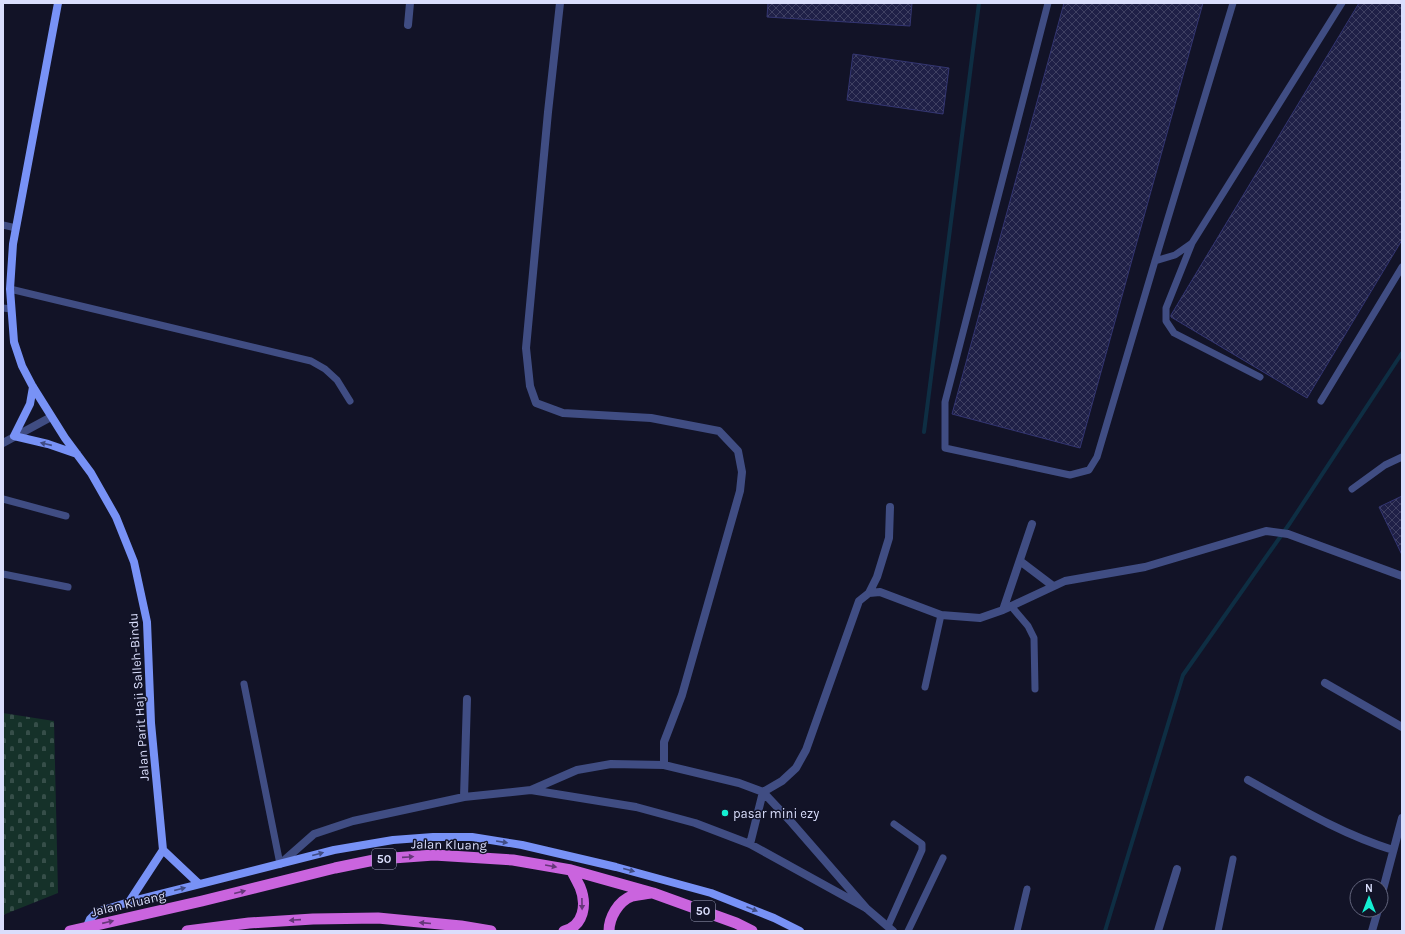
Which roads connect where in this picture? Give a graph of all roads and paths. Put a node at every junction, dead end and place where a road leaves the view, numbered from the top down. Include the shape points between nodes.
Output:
1 (58, 3) edge
2 (410, 3) edge
3 (560, 3) edge
4 (1048, 3) edge
5 (1233, 3) edge
6 (1342, 3) edge
7 (408, 25) dead end
8 (3, 225) edge
9 (16, 228) junction
10 (1192, 243) junction
11 (1154, 261) junction
12 (1402, 267) edge
13 (10, 289) junction
14 (7, 308) edge
15 (1260, 377) dead end
16 (33, 387) junction
17 (350, 401) dead end
18 (1321, 401) dead end
19 (51, 417) junction
20 (14, 436) junction
21 (3, 443) edge
22 (77, 454) junction
23 (1402, 457) edge
24 (1352, 489) dead end
25 (3, 499) edge
26 (890, 507) dead end
27 (66, 516) dead end
28 (1032, 524) dead end
29 (1020, 561) junction
30 (3, 574) edge
31 (1402, 576) edge
32 (1054, 586) junction
33 (68, 587) dead end
34 (870, 593) junction
35 (1012, 606) junction
36 (1004, 610) junction
37 (941, 614) junction
38 (1325, 683) dead end
39 (244, 684) dead end
40 (925, 687) dead end
41 (1035, 689) dead end
42 (467, 699) dead end
43 (1402, 727) edge
44 (664, 765) junction
45 (1248, 780) dead end
46 (531, 790) junction
47 (763, 792) junction
48 (464, 797) junction
49 (1402, 818) edge
50 (894, 824) dead end
51 (750, 844) junction
52 (163, 850) junction
53 (1393, 850) junction
54 (943, 858) dead end
55 (1233, 859) dead end
56 (280, 864) junction
57 (1177, 869) dead end
58 (571, 870) junction
59 (1386, 878) edge
60 (198, 884) junction
61 (1027, 889) dead end
62 (653, 893) junction
63 (129, 902) junction
64 (866, 908) junction
65 (1376, 918) edge
66 (87, 926) junction
67 (891, 928) edge
68 (70, 931) edge
69 (187, 931) edge
70 (491, 931) edge
71 (564, 931) edge
72 (609, 931) edge
73 (752, 931) edge
74 (800, 931) edge
75 (908, 931) edge
76 (1017, 931) edge
77 (1158, 931) edge
78 (1218, 931) edge
79 (1372, 931) edge

1 - 9 main road, Jalan Parit Haji Salleh-Bindu
2 - 7 street
3 - 44 street via 526,348 530,386 536,403 563,413 651,418 719,431 738,451 742,472 740,491 682,694 664,742
4 - 11 lane via 945,402 945,448 1070,475 1089,470 1097,457
5 - 11 lane
6 - 10 lane
8 - 9 lane
9 - 13 main road, Jalan Parit Haji Salleh-Bindu
10 - 11 lane via 1175,255
10 - 15 lane via 1166,308 1166,321 1174,333
12 - 18 lane
13 - 14 main road, Jalan Parit Haji Salleh-Bindu
13 - 17 lane via 311,361 337,380
14 - 16 main road, Jalan Parit Haji Salleh-Bindu via 14,342
16 - 19 main road, Jalan Parit Haji Salleh-Bindu
16 - 20 main road via 30,404
19 - 20 street
19 - 22 main road, Jalan Parit Haji Salleh-Bindu
20 - 21 street
22 -> 20 main road
22 - 52 main road, Jalan Parit Haji Salleh-Bindu via 116,517 134,562 147,622 151,723
23 - 24 lane
25 - 27 lane
26 - 34 street via 888,538
28 - 29 street
29 - 32 street
29 - 36 street
30 - 33 lane
31 - 32 street via 1288,534 1266,531 1145,567 1065,580
32 - 35 street
34 - 37 street via 880,592
34 - 47 street via 859,601 796,768 782,781
35 - 36 street
35 - 41 lane via 1034,638
36 - 37 street via 980,618
37 - 40 lane
38 - 43 street
39 - 56 lane
42 - 48 street
44 - 46 street via 611,764 577,770
44 - 47 street via 739,783
45 - 53 street via 1345,833
46 - 48 street
46 - 51 street via 636,807 695,823
47 - 51 street
47 - 64 street
48 - 56 street via 353,821 314,834
49 - 53 street
50 - 67 lane via 922,844 922,850
51 - 64 street
52 - 60 main road
52 - 63 main road
53 - 59 street
54 - 75 lane
55 - 78 lane
56 - 60 main road
56 -> 74 main road via 334,850 393,840 472,837 522,845 616,867 711,893
57 - 77 street
58 - 62 highway, Jalan Kluang / 50
66 -> 58 highway, Jalan Kluang / 50 via 379,859 434,855 513,860
58 -> 71 highway via 580,887 584,904 580,920
63 -> 60 main road
61 - 76 lane
62 - 72 highway via 630,897 619,904 611,918
62 - 73 highway, Jalan Kluang / 50
63 - 66 main road via 97,912
64 - 67 street
65 - 79 street
66 - 68 highway, Jalan Kluang / 50
70 -> 69 highway via 378,918 313,919

